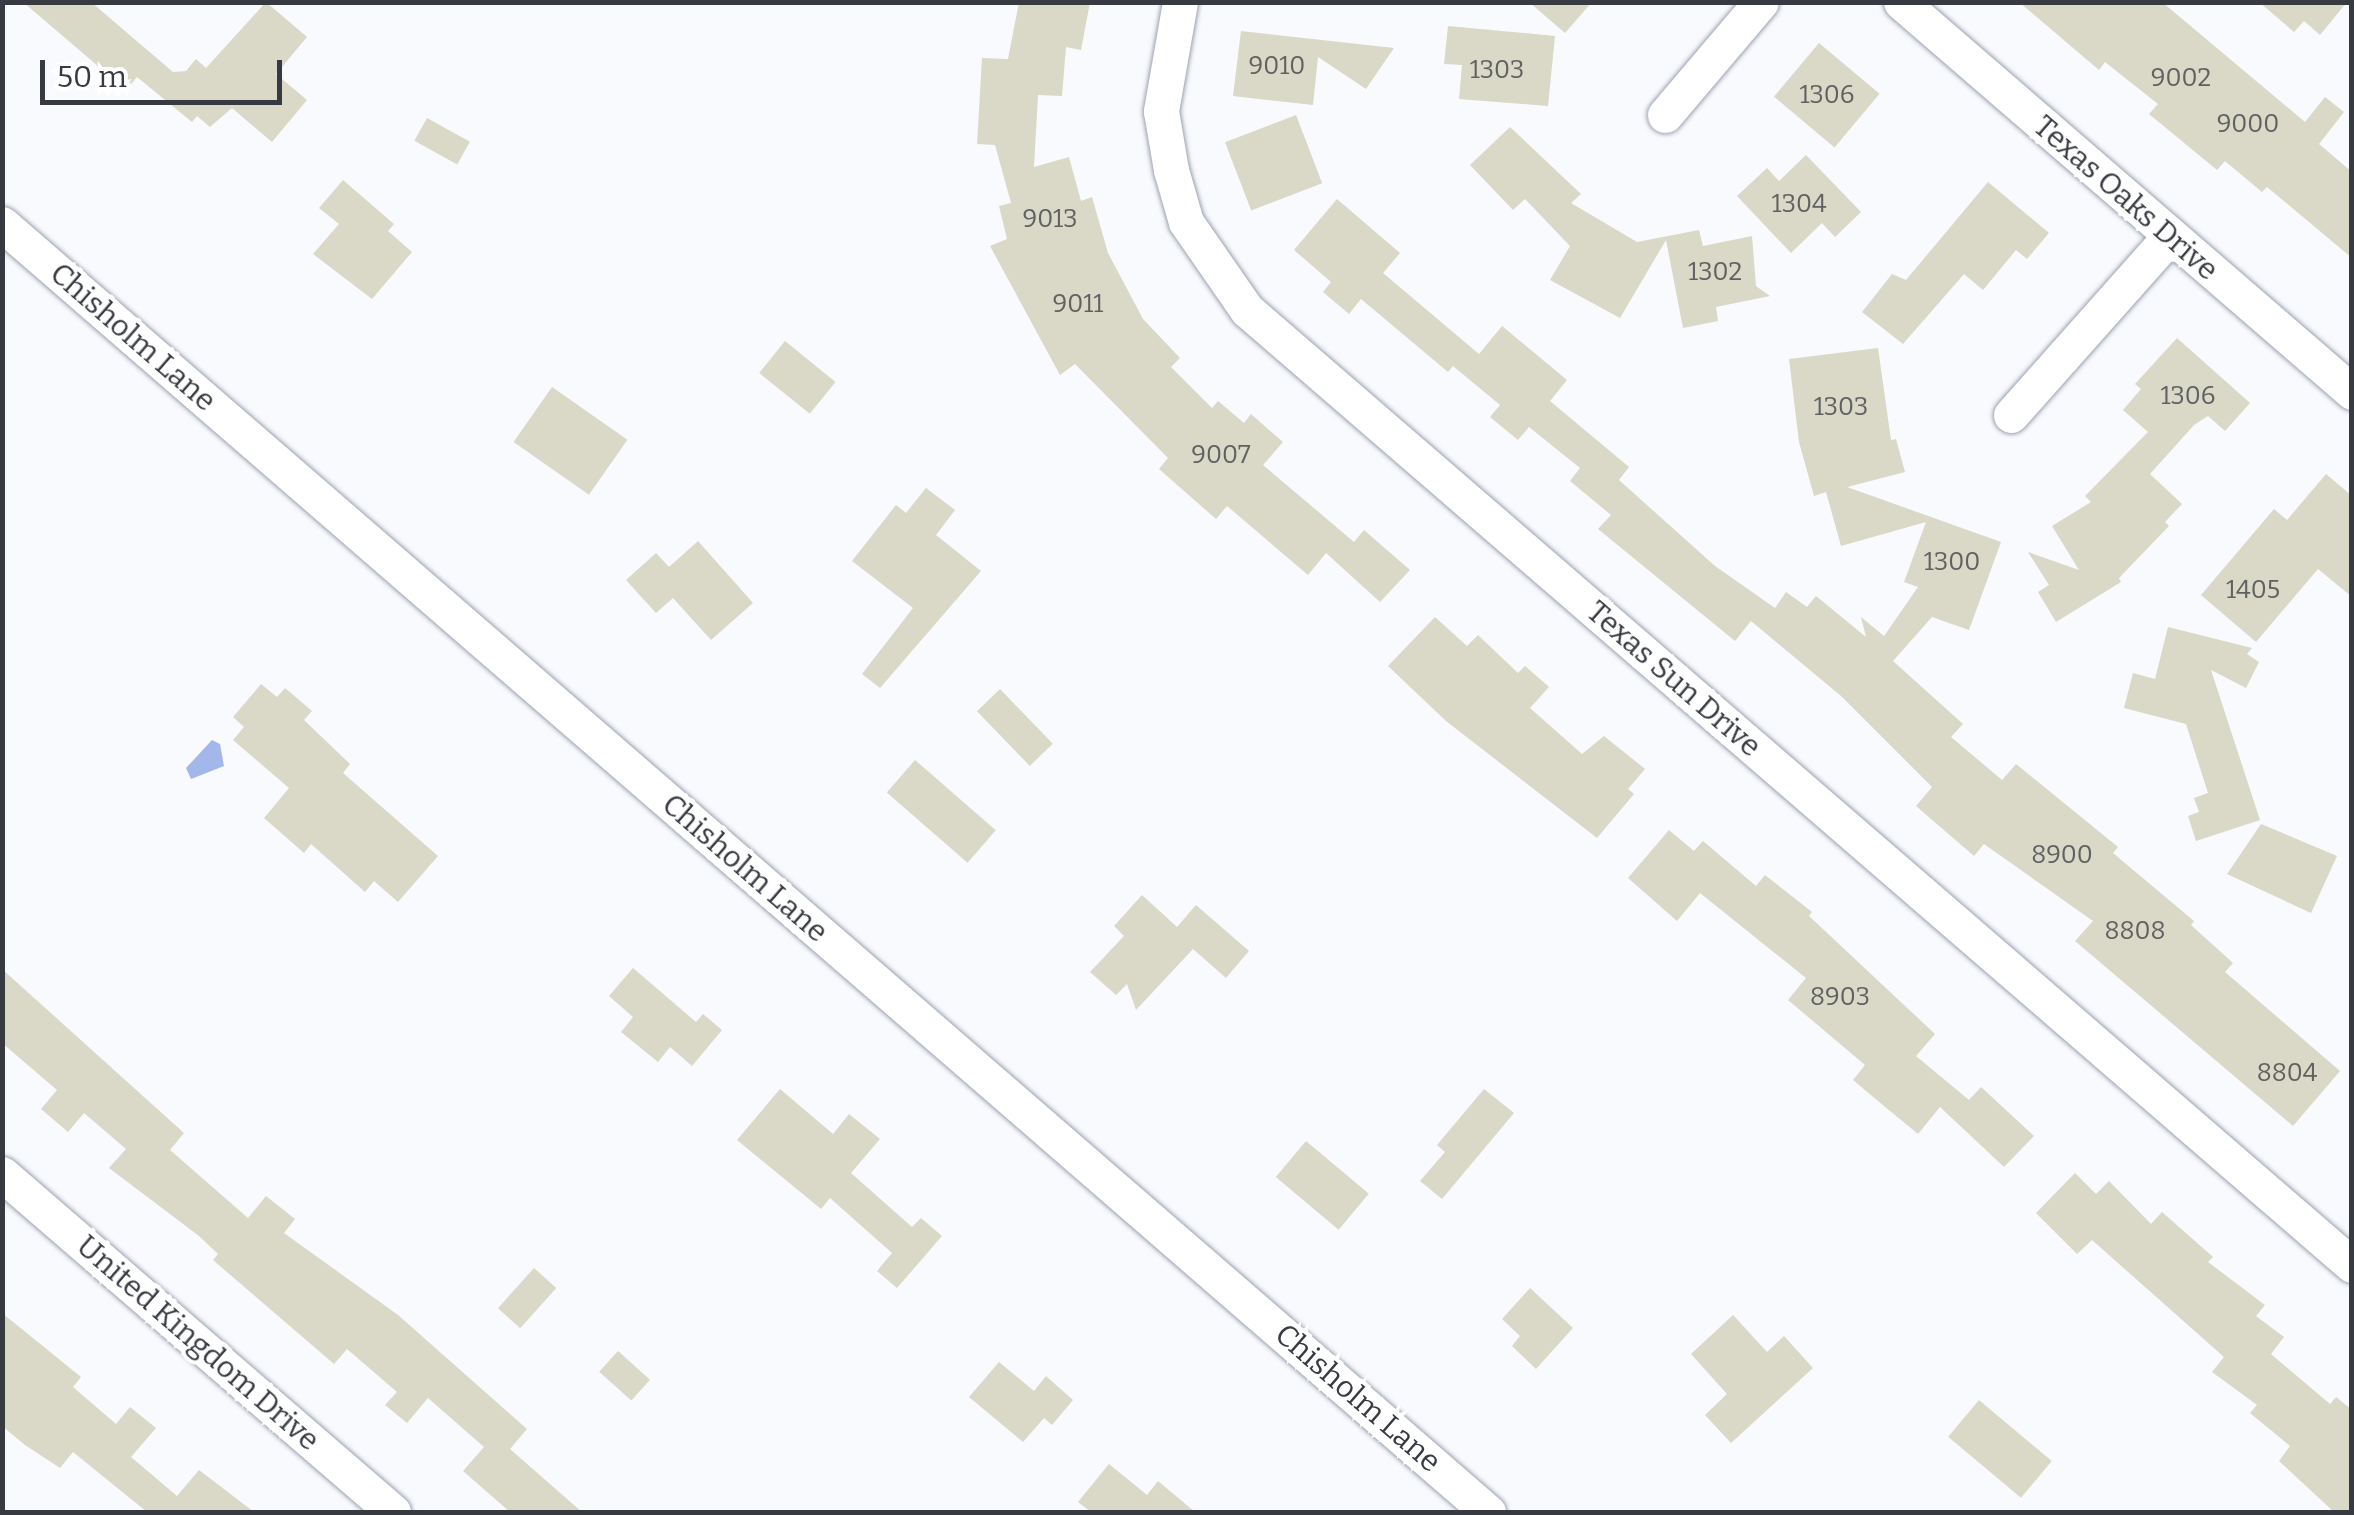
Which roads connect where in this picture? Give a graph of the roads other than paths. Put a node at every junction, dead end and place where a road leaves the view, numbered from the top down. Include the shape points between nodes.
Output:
1 (1180, 2) edge
2 (1761, 2) edge
3 (1900, 2) edge
4 (1665, 115) dead end
5 (2, 224) edge
6 (2170, 236) junction
7 (2352, 392) edge
8 (2011, 415) dead end
9 (2, 1174) edge
10 (2352, 1265) edge
11 (393, 1512) edge
12 (1488, 1512) edge

1 - 10 street, Texas Sun Drive via 1161,111 1172,170 1186,222 1247,310
2 - 4 street
3 - 6 street, Texas Oaks Drive
5 - 12 street, Chisholm Lane
6 - 7 street, Texas Oaks Drive
6 - 8 street
9 - 11 street, United Kingdom Drive

